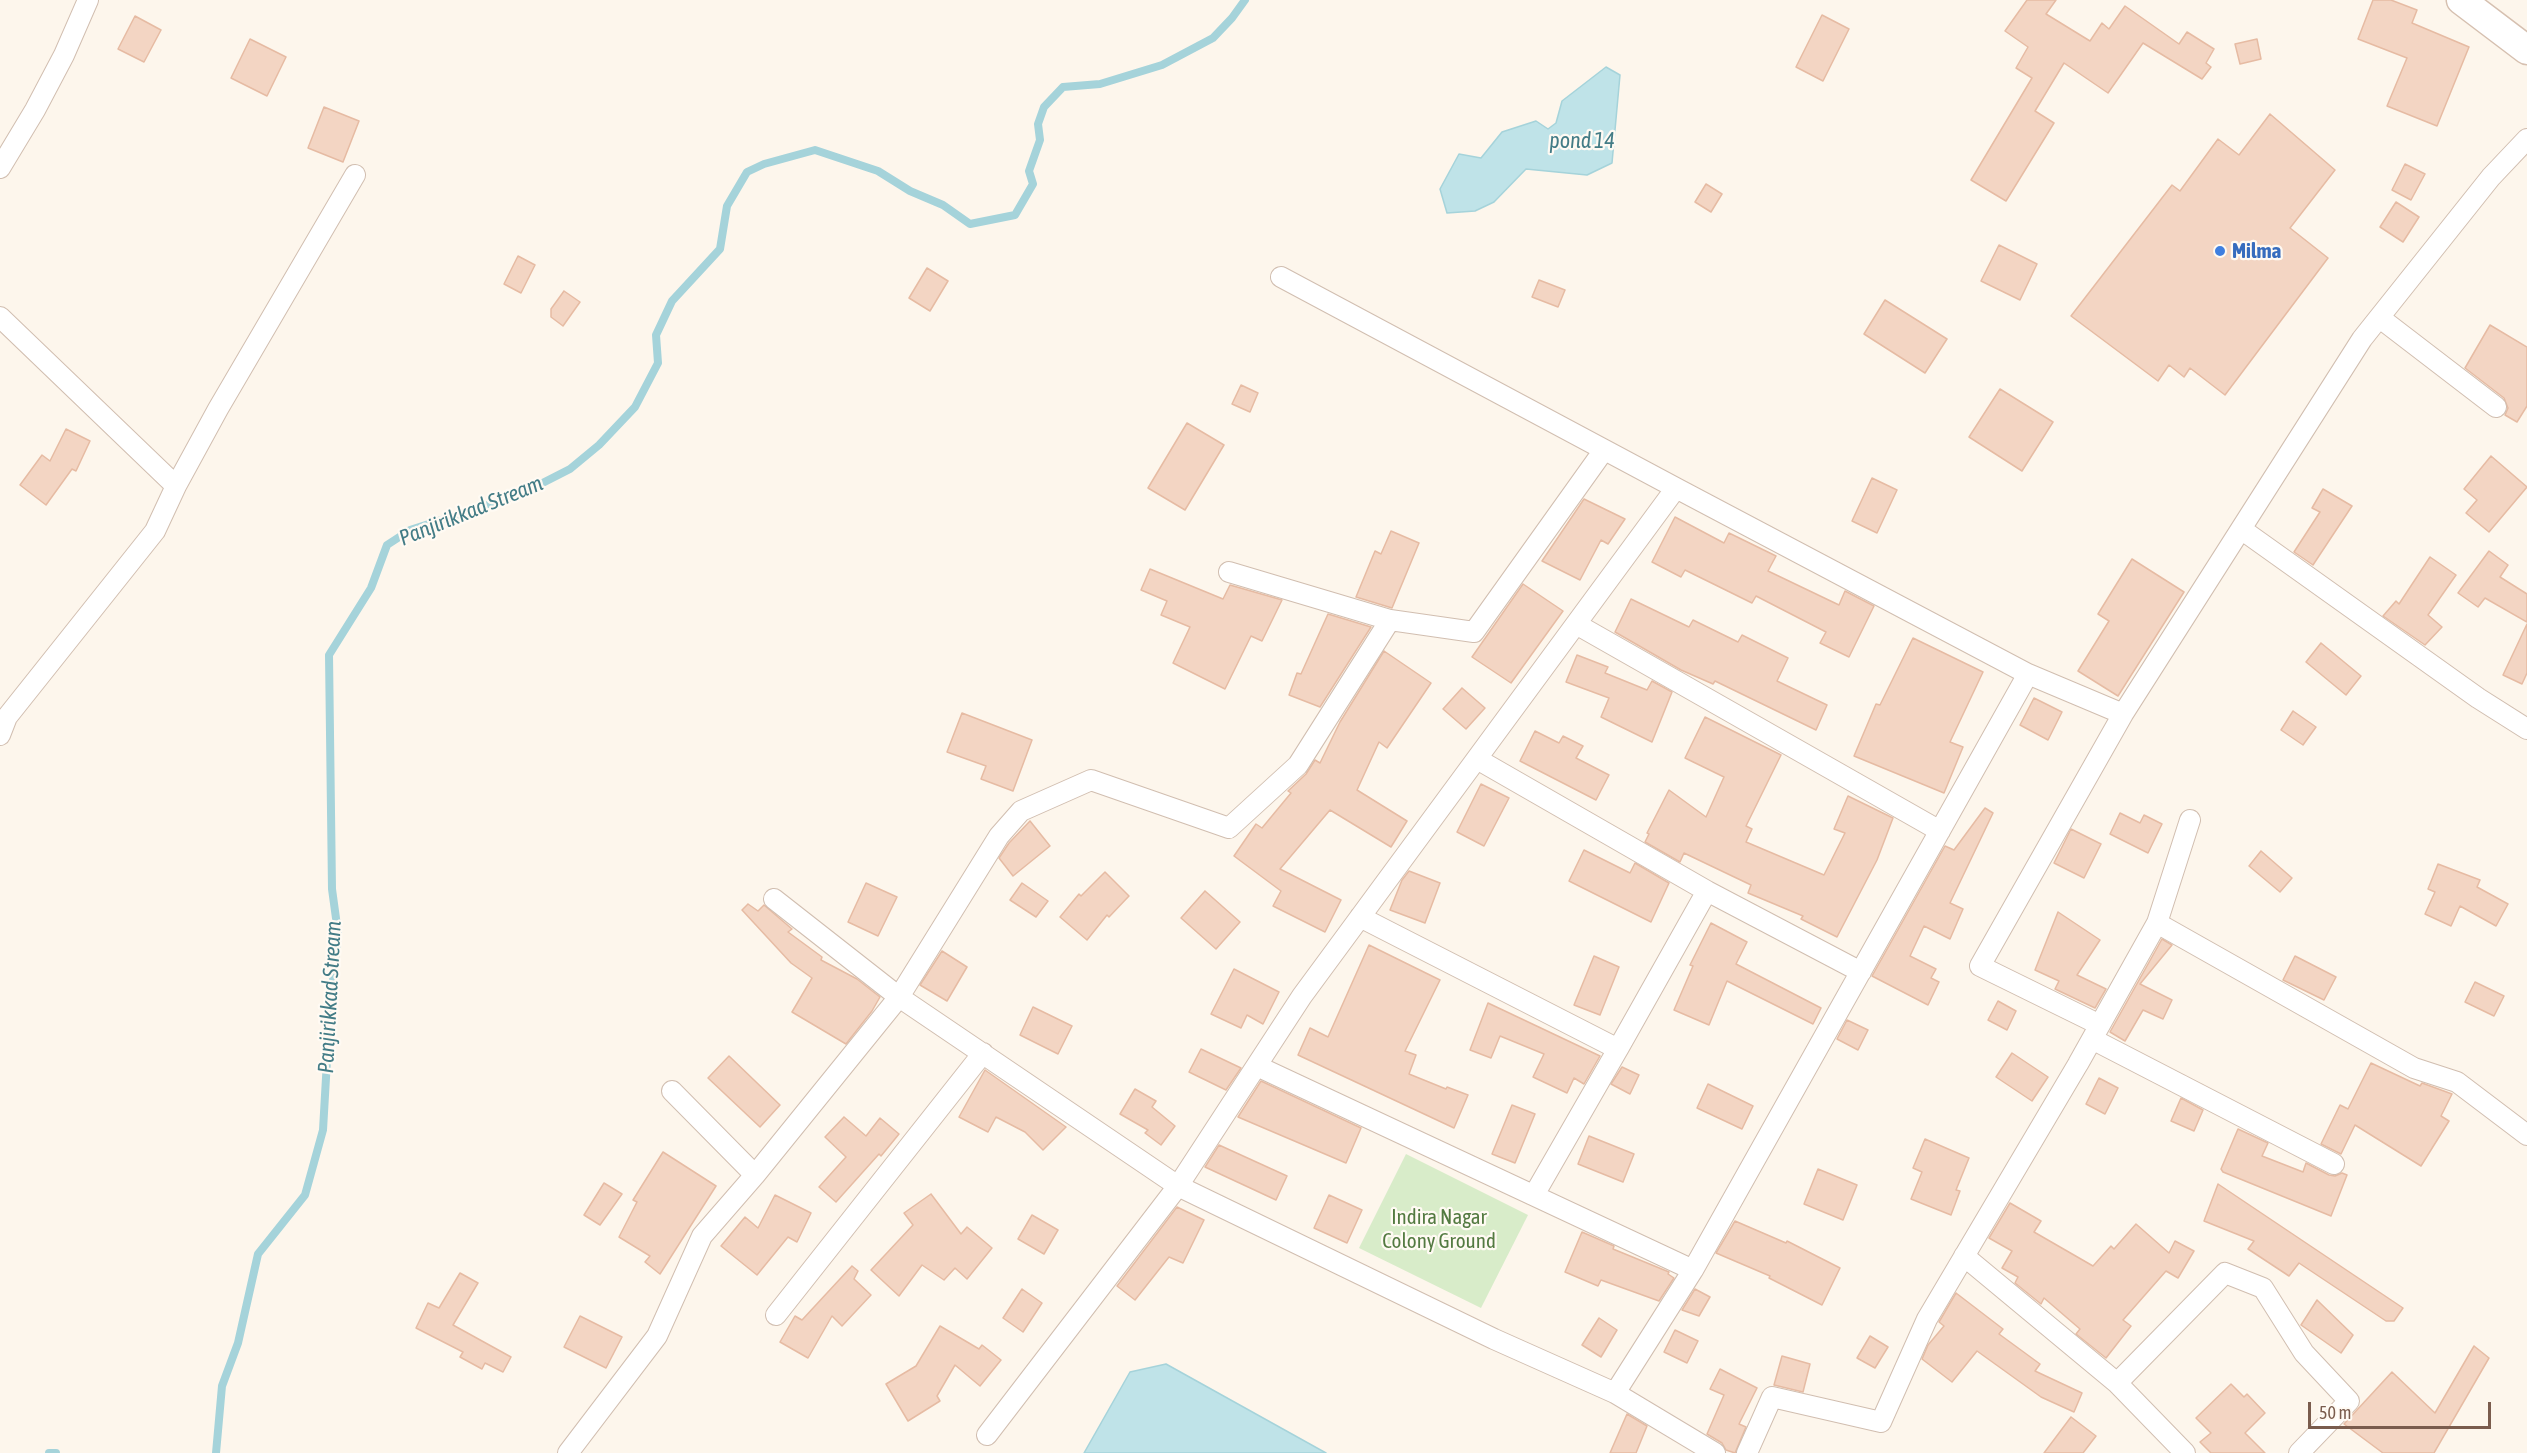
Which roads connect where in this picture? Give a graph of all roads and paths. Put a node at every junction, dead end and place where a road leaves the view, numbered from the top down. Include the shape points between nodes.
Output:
1 (87, 0) edge
2 (2461, 0) edge
3 (2527, 50) edge
4 (2527, 139) edge
5 (0, 168) edge
6 (355, 175) dead end
7 (1281, 277) dead end
8 (0, 317) edge
9 (2380, 318) junction
10 (2496, 407) dead end
11 (1604, 450) junction
12 (176, 486) junction
13 (1676, 488) junction
14 (2241, 529) junction
15 (1229, 572) dead end
16 (1390, 620) junction
17 (1576, 624) junction
18 (2028, 674) junction
19 (2123, 714) junction
20 (2527, 729) edge
21 (0, 735) edge
22 (1476, 759) junction
23 (2190, 820) dead end
24 (1940, 831) junction
25 (1707, 891) junction
26 (774, 898) dead end
27 (1360, 917) junction
28 (2157, 922) junction
29 (1861, 972) junction
30 (899, 997) junction
31 (2096, 1032) junction
32 (1618, 1049) junction
33 (983, 1053) junction
34 (1257, 1066) junction
35 (672, 1091) dead end
36 (2527, 1135) edge
37 (2334, 1164) dead end
38 (755, 1175) junction
39 (1178, 1186) junction
40 (1534, 1195) junction
41 (1964, 1256) junction
42 (1693, 1270) junction
43 (776, 1315) dead end
44 (2116, 1383) junction
45 (1615, 1393) junction
46 (987, 1435) dead end
47 (568, 1453) edge
48 (1715, 1453) edge
49 (1747, 1453) edge
50 (2185, 1453) edge
51 (2299, 1453) edge

1 - 5 street via 64,55
2 - 3 main road
4 - 9 street via 2491,177
6 - 12 street
7 - 11 street
8 - 12 street
9 - 10 street
9 - 14 street via 2362,339
11 - 13 street
11 - 16 street via 1474,632
12 - 21 street via 155,531 7,717
13 - 17 street
13 - 18 street
14 - 19 street
14 - 20 street
15 - 16 street
16 - 30 street via 1298,765 1229,828 1091,780 1021,811 999,836
17 - 22 street
17 - 24 street
18 - 19 street
18 - 24 street
19 - 31 street via 1980,966
22 - 25 street
22 - 27 street
23 - 28 street
24 - 29 street
25 - 29 street
25 - 32 street
26 - 30 street
27 - 32 street
27 - 34 street
28 - 31 street
28 - 36 street via 2414,1068 2457,1082
29 - 42 street
30 - 33 street
30 - 38 street
31 - 37 street
31 - 41 street
32 - 40 street
33 - 39 street
33 - 43 street
34 - 39 street
34 - 40 street
35 - 38 street
38 - 47 street via 702,1236 657,1336
39 - 45 street
39 - 46 street
40 - 42 street
41 - 44 street
41 - 49 street via 1926,1320 1881,1422 1772,1398
42 - 45 street
44 - 50 street
44 - 51 street via 2225,1273 2263,1288 2304,1353 2349,1401
45 - 48 street

